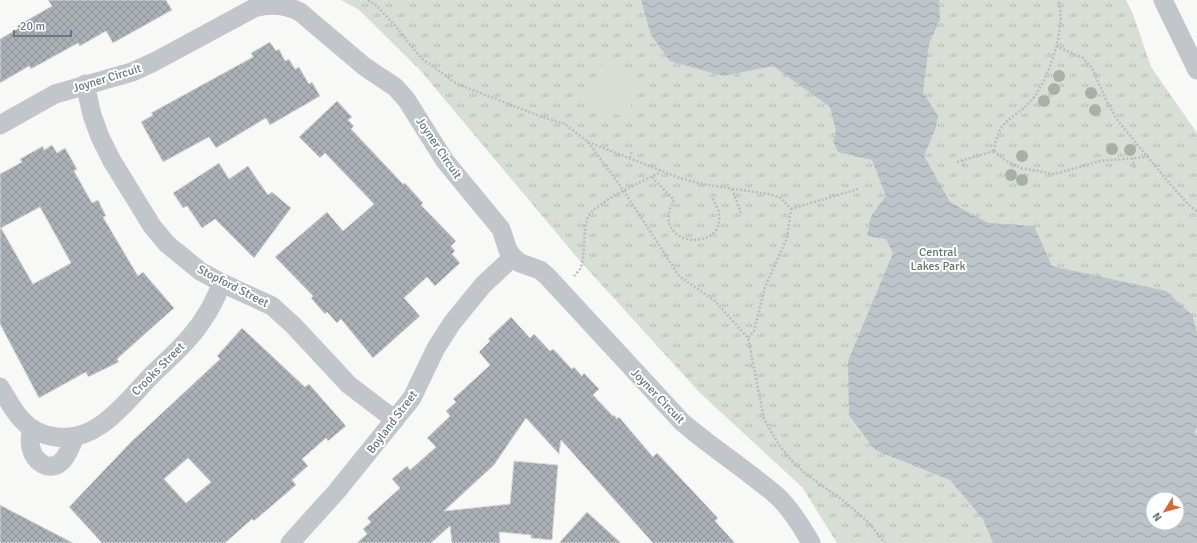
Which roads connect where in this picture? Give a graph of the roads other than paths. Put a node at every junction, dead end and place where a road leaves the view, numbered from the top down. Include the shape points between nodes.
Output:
1 (1163, 0) edge
2 (1197, 70) edge
3 (85, 84) junction
4 (0, 125) edge
5 (513, 257) junction
6 (222, 283) junction
7 (0, 387) edge
8 (395, 420) junction
9 (31, 429) junction
10 (75, 437) junction
11 (290, 543) edge
12 (812, 543) edge

1 - 2 street
3 - 4 street, Joyner Circuit via 55,94
3 - 5 street, Joyner Circuit via 132,72 254,8 278,4 291,7 365,67 395,87 406,99 445,161 501,229
3 - 6 street, Stopford Street via 100,137 152,226 181,257
5 - 8 street, Boyland Street via 483,285 452,323 436,348 412,398
5 - 12 street, Joyner Circuit via 520,263 540,270 561,290 682,422 777,497
6 - 8 street, Stopford Street via 272,306 349,385
6 - 10 street, Crooks Street via 213,304 192,334 101,425 89,433
7 - 9 street, Crooks Street via 20,419
8 - 11 street, Boyland Street
9 - 10 street, Crooks Street via 46,436
9 - 10 street via 30,446 33,453 44,465 50,467 62,461

